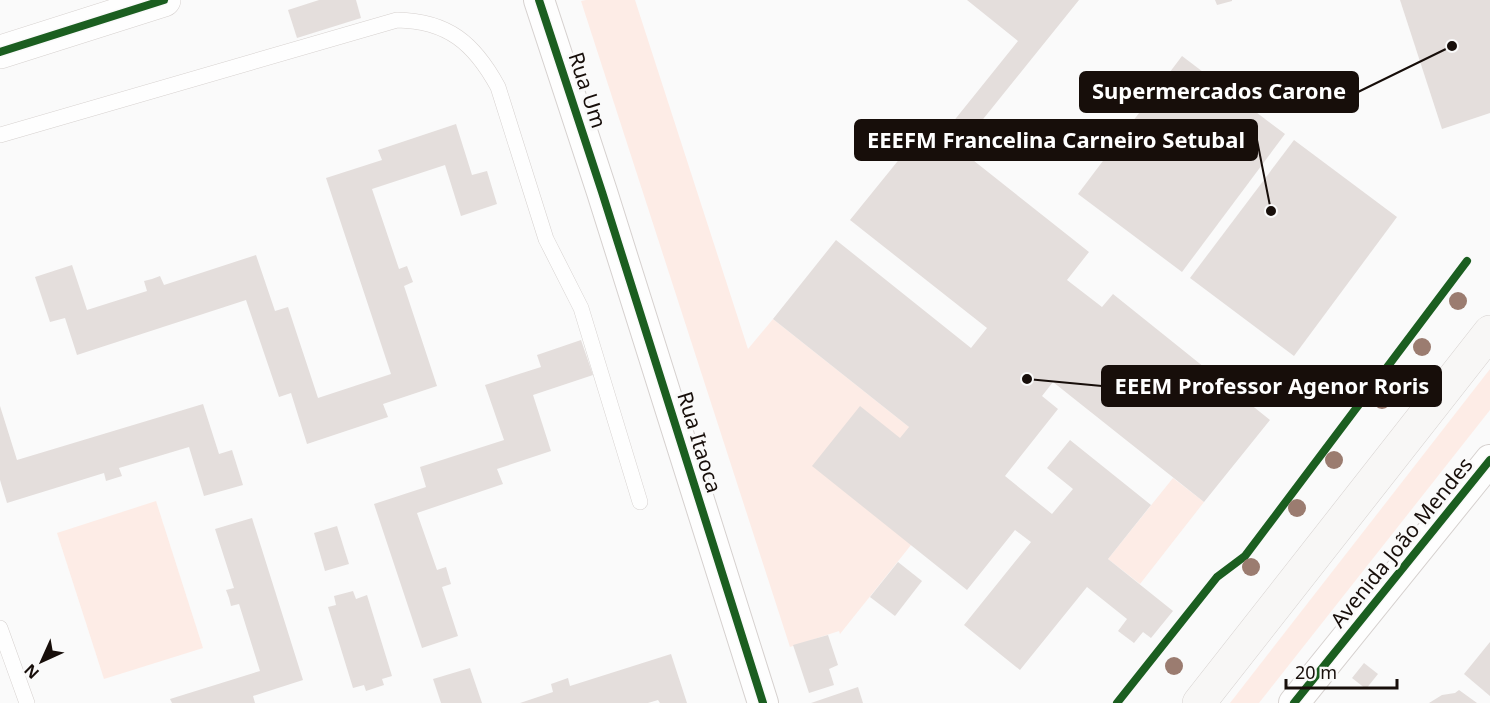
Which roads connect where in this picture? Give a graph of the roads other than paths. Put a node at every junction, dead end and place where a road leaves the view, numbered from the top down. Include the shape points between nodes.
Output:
1 (164, 0) edge
2 (539, 0) edge
3 (0, 52) edge
4 (0, 135) edge
5 (602, 192) joint
6 (1490, 332) edge
7 (1490, 460) edge
8 (640, 502) dead end
9 (0, 628) edge
10 (27, 703) edge
11 (763, 703) edge
12 (1199, 703) edge
13 (1294, 703) edge

1 - 3 street
2 - 5 street, Rua Um
4 - 8 lane via 397,20 447,31 477,54 498,87 546,239 581,308
5 - 11 street, Rua Itaoca
6 - 12 main road
7 - 13 street, Avenida João Mendes
9 - 10 lane

